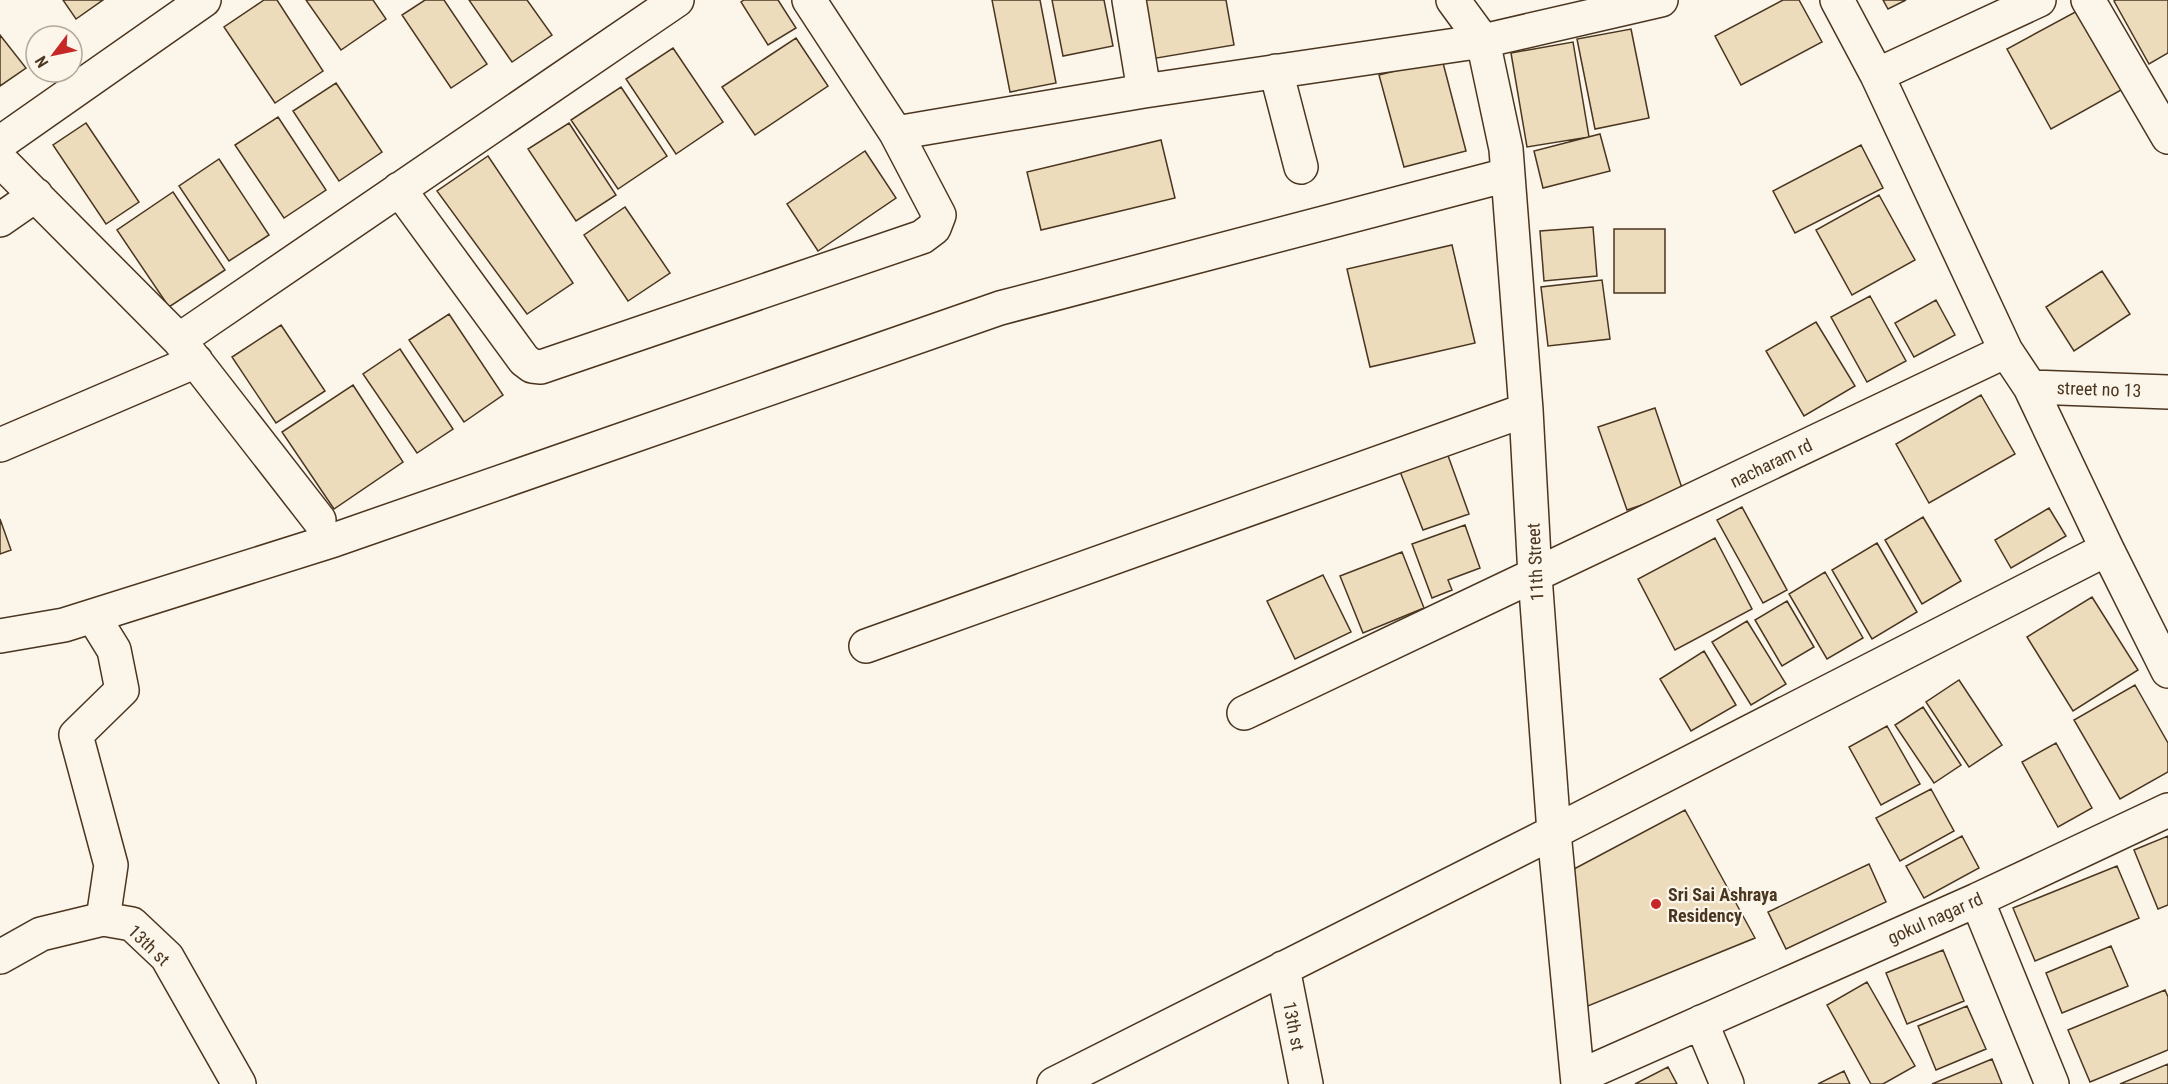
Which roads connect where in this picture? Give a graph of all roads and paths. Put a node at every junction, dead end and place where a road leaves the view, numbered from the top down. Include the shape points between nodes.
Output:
1 (204, 0) edge
2 (676, 0) edge
3 (809, 0) edge
4 (1129, 0) edge
5 (1453, 0) edge
6 (1661, 0) edge
7 (1837, 0) edge
8 (2039, 0) edge
9 (2088, 0) edge
10 (1606, 7) edge
11 (1483, 41) junction
12 (1276, 72) junction
13 (1877, 75) junction
14 (1144, 91) junction
15 (896, 134) junction
16 (2168, 137) edge
17 (0, 143) edge
18 (0, 160) edge
19 (1302, 167) dead end
20 (1507, 175) junction
21 (399, 189) junction
22 (36, 195) junction
23 (0, 220) edge
24 (188, 350) junction
25 (2007, 351) junction
26 (2030, 387) junction
27 (2168, 392) edge
28 (1526, 410) junction
29 (0, 445) edge
30 (319, 520) dead end
31 (2107, 549) junction
32 (1535, 576) junction
33 (93, 616) junction
34 (0, 636) edge
35 (866, 646) dead end
36 (2168, 671) edge
37 (1244, 713) dead end
38 (2168, 810) edge
39 (1554, 832) junction
40 (1977, 900) junction
41 (103, 919) junction
42 (0, 957) edge
43 (1283, 968) junction
44 (1701, 1022) junction
45 (1578, 1081) edge
46 (239, 1084) edge
47 (1054, 1084) edge
48 (1306, 1084) edge
49 (1727, 1084) edge
50 (2052, 1084) edge

1 - 17 street
2 - 21 street
3 - 15 street
4 - 14 street
5 - 11 street
6 - 10 street
7 - 13 street
8 - 13 street
9 - 16 street
10 - 11 street
11 - 12 street
11 - 20 street, 11th Street via 1506,149
12 - 14 street
12 - 19 street
13 - 25 street
14 - 15 street
15 - 21 street via 939,215 929,233 541,367 524,360
18 - 22 street
20 - 28 street, 11th Street
20 - 33 street via 1000,308 334,540
21 - 24 street
22 - 23 street
22 - 24 street
24 - 29 street
24 - 30 street
25 - 26 street
25 - 32 street, nacharam rd
26 - 27 street, street no 13
26 - 31 street
28 - 32 street, 11th Street
28 - 35 street
31 - 36 street
31 - 39 street
32 - 37 street, nacharam rd
32 - 39 street, 11th Street
33 - 34 street via 64,626
33 - 41 street via 114,650 122,690 76,735 111,865
38 - 40 street, gokul nagar rd
39 - 43 street
39 - 45 street, 11th Street
40 - 44 street, gokul nagar rd
40 - 50 street
41 - 42 street, 13th st via 41,934
41 - 46 street, 13th st via 132,924 166,957
43 - 47 street
43 - 48 street, 13th st
44 - 45 street, gokul nagar rd
44 - 49 street

